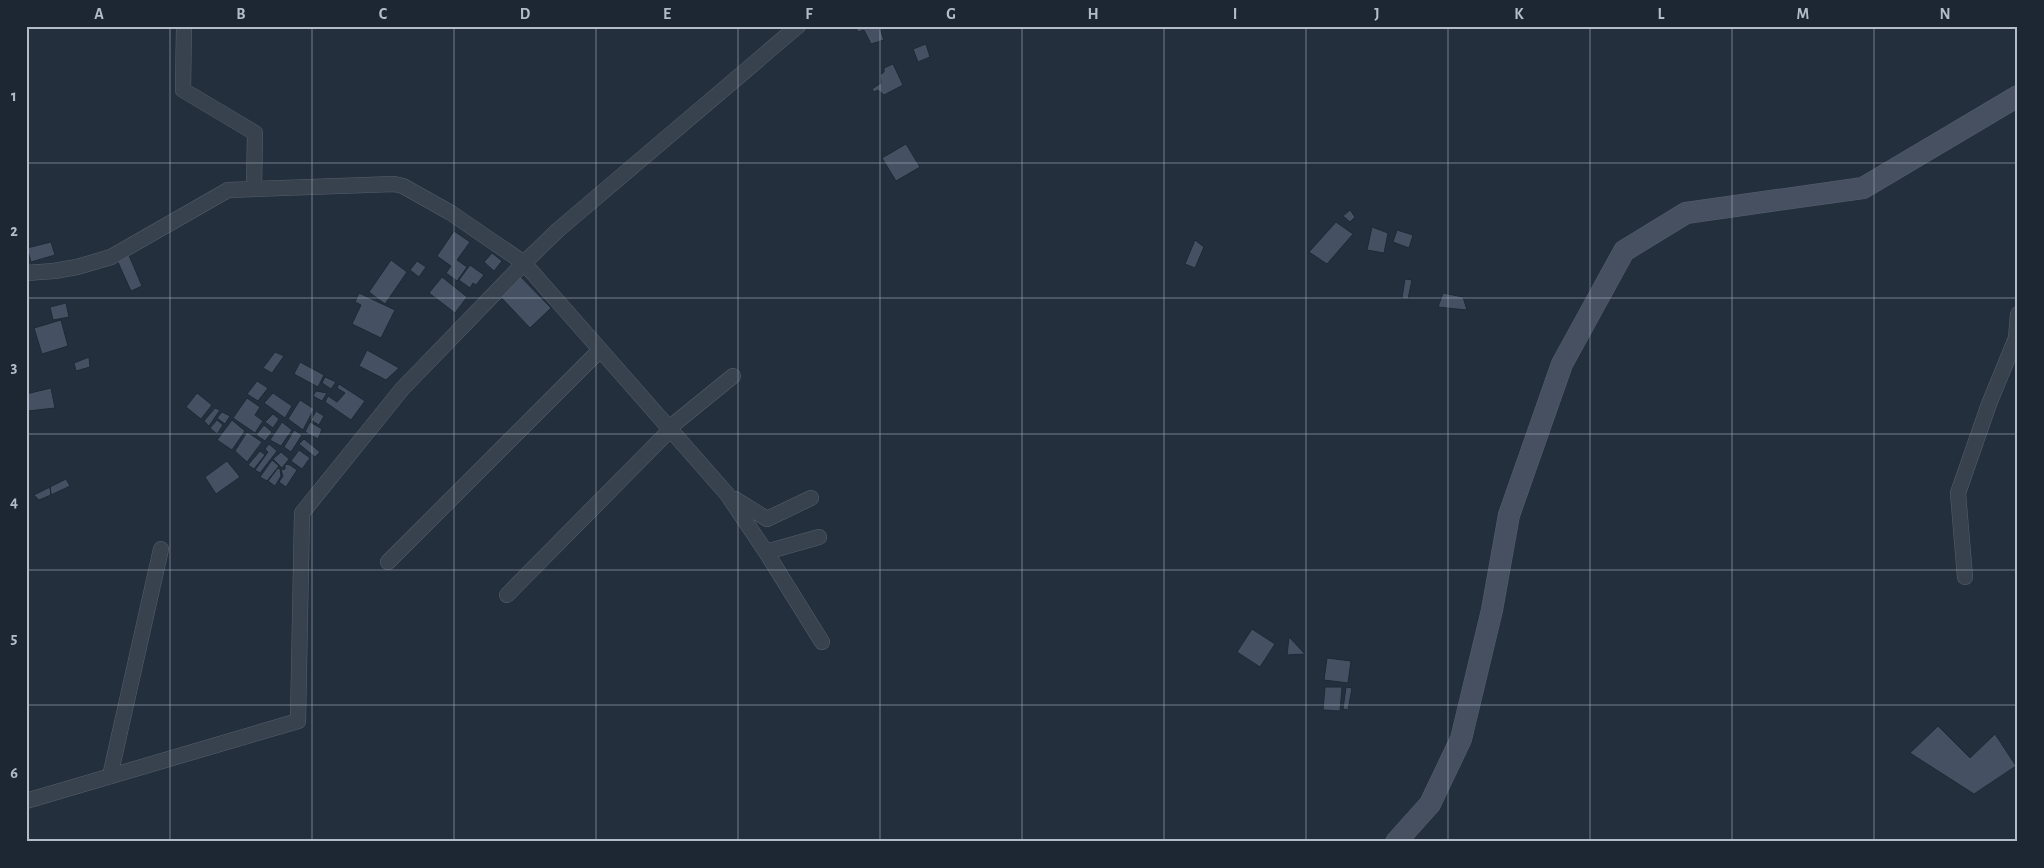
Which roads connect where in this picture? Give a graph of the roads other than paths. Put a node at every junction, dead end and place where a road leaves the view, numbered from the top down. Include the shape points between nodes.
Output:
1 (184, 26) edge
2 (798, 26) edge
3 (2018, 96) edge
4 (254, 188) junction
5 (524, 263) junction
6 (26, 273) edge
7 (2018, 314) edge
8 (600, 350) junction
9 (733, 376) dead end
10 (670, 429) junction
11 (727, 494) junction
12 (812, 498) dead end
13 (819, 537) dead end
14 (160, 549) dead end
15 (766, 552) junction
16 (388, 562) dead end
17 (1965, 577) dead end
18 (507, 595) dead end
19 (822, 642) dead end
20 (110, 776) junction
21 (26, 801) edge
22 (1396, 842) edge

1 - 4 street via 183,90 255,134
2 - 5 street via 558,230
3 - 22 street via 1863,188 1686,213 1624,251 1562,364 1509,515 1492,610 1461,739 1430,804
4 - 5 street via 398,184 451,213
4 - 6 street via 228,190 111,257 69,269
5 - 8 street
5 - 20 street via 402,389 302,513 298,720
7 - 17 street via 2016,338 1958,493
8 - 10 street
8 - 16 street
9 - 10 street
10 - 11 street
10 - 18 street
11 - 12 street via 767,519
11 - 15 street
13 - 15 street
14 - 20 street
15 - 19 street
20 - 21 street

